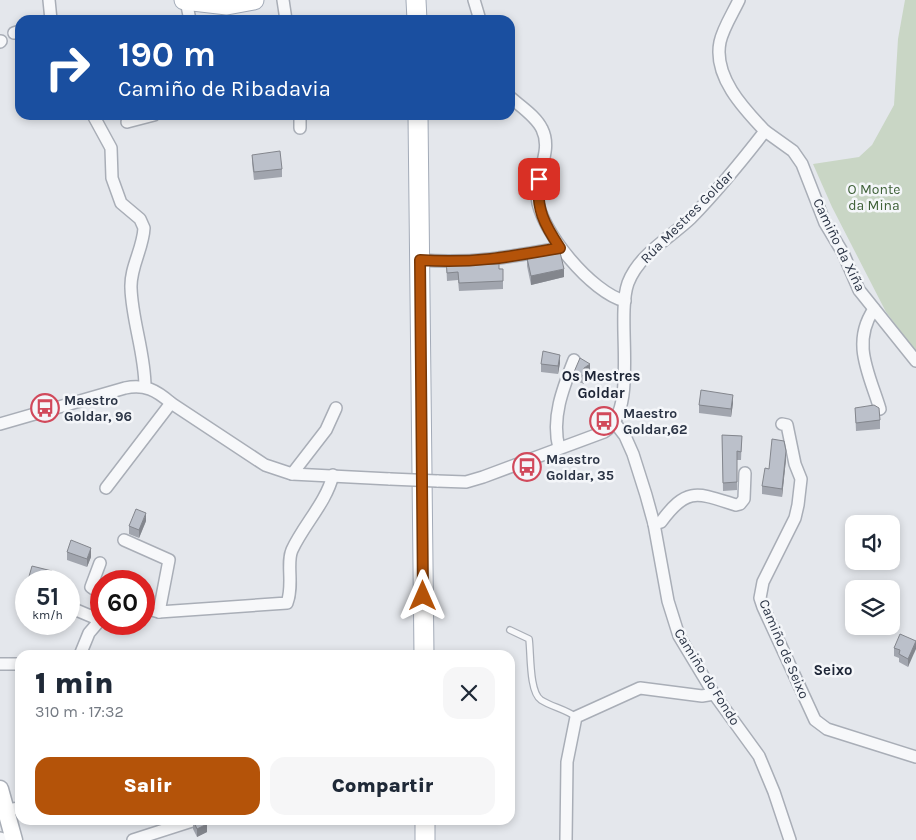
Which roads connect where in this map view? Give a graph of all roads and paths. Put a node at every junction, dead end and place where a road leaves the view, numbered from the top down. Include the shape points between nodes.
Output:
1 (49, 0) edge
2 (185, 0) edge
3 (254, 0) edge
4 (282, 0) edge
5 (404, 0) edge
6 (416, 0) edge
7 (474, 0) edge
8 (739, 0) edge
9 (50, 15) edge
10 (189, 15) edge
11 (285, 15) edge
12 (405, 15) edge
13 (417, 15) edge
14 (478, 15) edge
15 (515, 102) edge
16 (96, 120) edge
17 (135, 120) edge
18 (300, 120) edge
19 (406, 120) edge
20 (418, 120) edge
21 (127, 122) dead end
22 (300, 128) dead end
23 (765, 131) junction
24 (560, 248) junction
25 (420, 260) junction
26 (625, 301) junction
27 (874, 309) junction
28 (574, 360) dead end
29 (916, 361) edge
30 (145, 387) junction
31 (171, 403) junction
32 (336, 408) dead end
33 (880, 409) edge
34 (615, 423) junction
35 (0, 424) edge
36 (782, 424) dead end
37 (559, 448) junction
38 (745, 473) dead end
39 (292, 474) junction
40 (333, 475) junction
41 (106, 488) dead end
42 (654, 524) junction
43 (124, 540) dead end
44 (100, 563) dead end
45 (97, 570) edge
46 (155, 611) edge
47 (159, 612) junction
48 (510, 630) dead end
49 (90, 632) edge
50 (82, 650) edge
51 (412, 650) edge
52 (424, 650) edge
53 (0, 664) edge
54 (15, 664) edge
55 (714, 694) junction
56 (576, 717) junction
57 (916, 757) edge
58 (0, 789) edge
59 (180, 825) edge
60 (413, 825) edge
61 (425, 825) edge
62 (9, 827) edge
63 (0, 838) edge
64 (14, 840) edge
65 (133, 840) edge
66 (413, 840) edge
67 (425, 840) edge
68 (566, 840) edge
69 (790, 840) edge

1 - 9 street
2 - 3 main road via 227,5
2 - 10 street
4 - 11 street
5 - 12 main road
6 - 13 main road
7 - 14 street
8 - 23 street via 720,42 719,67 731,89
15 - 24 street via 542,128 546,146 537,196 542,220
16 - 30 street via 111,148 112,178 121,203 140,219 144,228 131,286
17 - 21 street
18 - 22 street
19 - 51 main road
20 - 25 main road
23 - 26 street, Rúa Mestres Goldar via 728,179 638,265 629,280
23 - 27 street, Camiño da Xiña via 793,151 802,164 825,223 859,290
24 - 25 street via 495,260 456,263
24 - 26 street via 595,282 615,298
25 - 52 main road
26 - 34 street, Rúa Mestres Goldar via 623,397
27 - 29 street, Camiño da Xiña
27 - 33 street via 861,340
28 - 37 street via 560,397 556,434
30 - 31 street via 158,392
30 - 35 street via 125,388
31 - 39 street via 265,465
31 - 41 street
32 - 39 street via 326,430
34 - 37 street via 604,432
34 - 42 street, Camiño do Fondo via 633,454
36 - 57 street, Camiño de Seixo via 787,425 790,432 795,464 802,479 795,518 761,587 763,607 815,720 827,729
37 - 40 street, bridge via 466,482
38 - 42 street via 744,499 740,504 690,495 669,510 661,522
39 - 40 street
40 - 47 street via 330,488 291,552 292,591 287,604
42 - 55 street, Camiño do Fondo via 672,620 678,636
43 - 47 street via 169,560
44 - 45 street
46 - 47 street
48 - 56 lane via 529,639 533,690 539,699
49 - 50 street
53 - 54 street
55 - 56 street via 702,696 640,688
55 - 69 street, Camiño do Fondo via 759,756
56 - 68 street via 567,762
58 - 62 main road
59 - 65 street
60 - 66 main road
61 - 67 main road
62 - 63 street
62 - 64 main road

